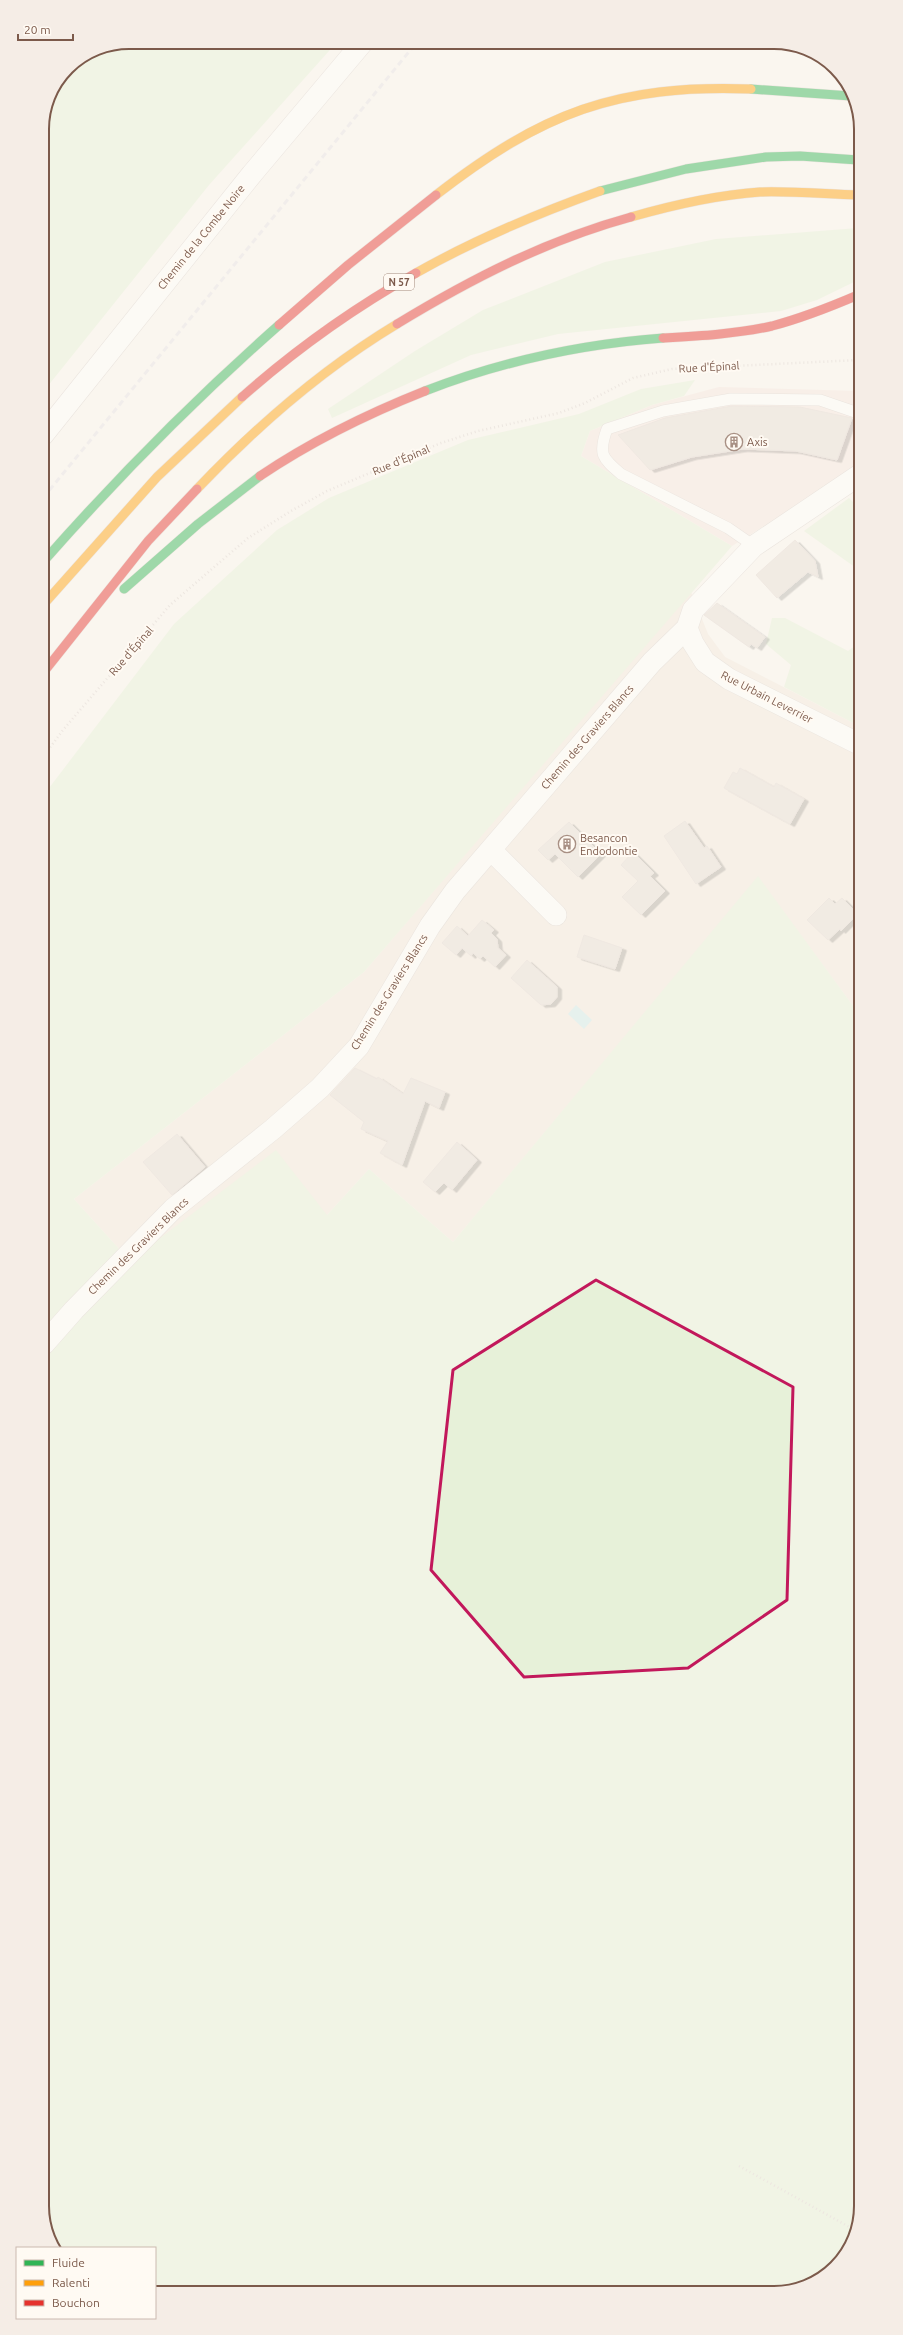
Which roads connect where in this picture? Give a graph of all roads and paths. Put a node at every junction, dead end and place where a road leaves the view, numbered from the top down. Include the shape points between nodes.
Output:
1 (357, 49) edge
2 (846, 96) edge
3 (854, 160) edge
4 (854, 195) edge
5 (854, 297) edge
6 (854, 360) edge
7 (854, 412) edge
8 (49, 428) edge
9 (854, 479) edge
10 (754, 546) junction
11 (49, 555) edge
12 (49, 598) edge
13 (84, 624) junction
14 (687, 628) junction
15 (49, 666) edge
16 (854, 742) edge
17 (49, 749) edge
18 (491, 850) junction
19 (556, 915) dead end
20 (49, 1338) edge
21 (739, 2166) dead end
22 (851, 2228) edge

1 - 8 street, Chemin de la Combe Noire via 252,174
2 - 11 highway via 723,87 647,92 600,102 559,117 521,137 422,206 310,296 252,347 122,473
3 - 12 highway, N 57 via 769,157 698,166 626,182 591,192 495,231 424,267 337,321 247,392 174,459
4 - 13 highway via 771,192 670,206 570,237 508,263 447,295 358,349 248,438 200,484 153,535
5 - 13 highway via 806,316 770,326 680,338 628,341 516,363 451,382 390,405 303,449 253,481 199,522
6 - 17 path, Rue d'Épinal via 672,369 633,378 559,413 478,430 327,491 248,538 170,605
7 - 10 lane via 820,400 731,399 663,411 607,429 601,445 602,450 606,461 621,474 728,528
9 - 10 street
10 - 14 street via 693,610
13 - 15 highway
14 - 16 street, Rue Urbain Leverrier via 705,662 729,679
14 - 18 street, Chemin des Graviers Blancs via 652,662
18 - 19 street
18 - 20 street, Chemin des Graviers Blancs via 455,891 430,926 359,1046 314,1093 273,1129 173,1209
21 - 22 path

